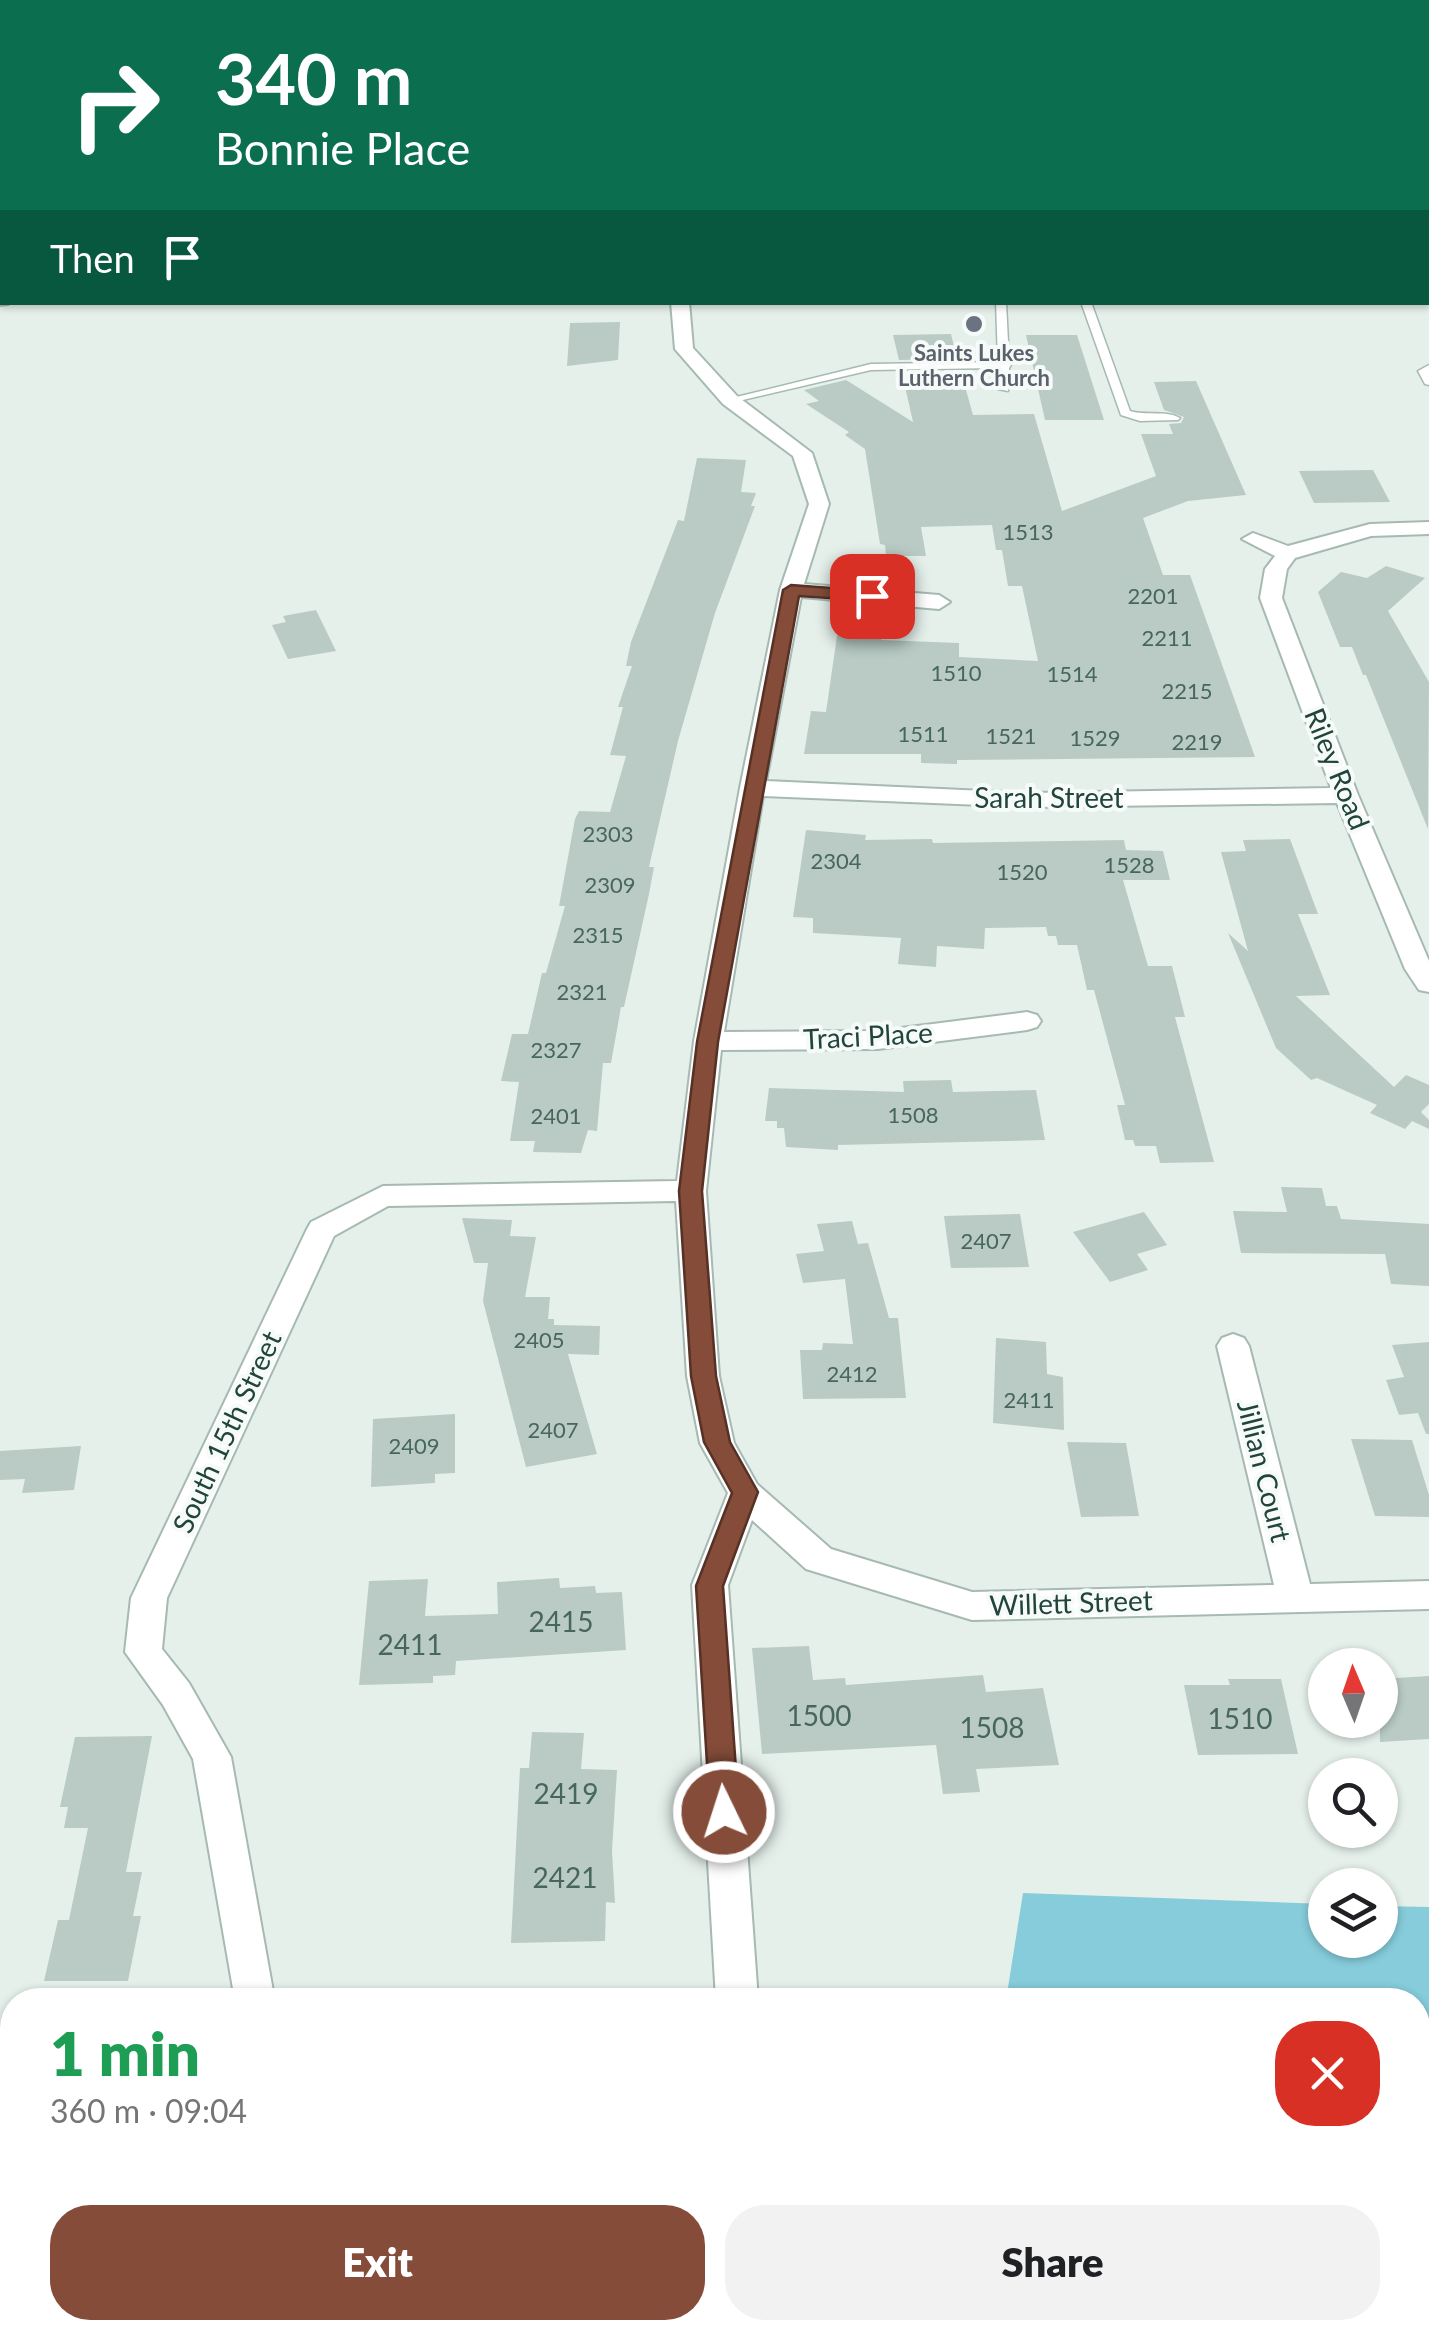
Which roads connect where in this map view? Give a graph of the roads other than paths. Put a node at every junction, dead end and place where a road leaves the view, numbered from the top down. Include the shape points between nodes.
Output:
1 (680, 305) edge
2 (1002, 305) edge
3 (1087, 305) edge
4 (1006, 365) junction
5 (1429, 368) edge
6 (1429, 382) edge
7 (1004, 389) dead end
8 (730, 400) junction
9 (1174, 418) dead end
10 (1429, 528) edge
11 (1253, 539) dead end
12 (1287, 552) junction
13 (791, 590) junction
14 (939, 602) dead end
15 (752, 788) junction
16 (1346, 795) junction
17 (1429, 984) edge
18 (1027, 1021) dead end
19 (708, 1042) junction
20 (691, 1191) junction
21 (1233, 1346) dead end
22 (745, 1492) junction
23 (1429, 1595) edge
24 (1295, 1596) junction
25 (251, 1988) edge
26 (736, 1988) edge

1 - 8 street via 684,349
2 - 4 lane
3 - 9 lane via 1125,413
4 - 7 lane
4 - 8 lane via 871,367
5 - 6 lane via 1423,371
8 - 13 street via 802,452 819,504
10 - 12 street via 1370,530
11 - 12 street
12 - 16 street, Riley Road via 1270,598
13 - 14 street
13 - 15 street
15 - 16 street, Sarah Street via 1031,800
15 - 19 street
16 - 17 street, Riley Road
18 - 19 street, Traci Place via 878,1040
19 - 20 street
20 - 22 street via 703,1376 717,1442
20 - 25 street, South 15th Street via 383,1196 322,1229 148,1598 143,1652 212,1757
21 - 24 street, Jillian Court
22 - 24 street, Willett Street via 819,1559 972,1606
22 - 26 street via 710,1586
23 - 24 street, Willett Street

